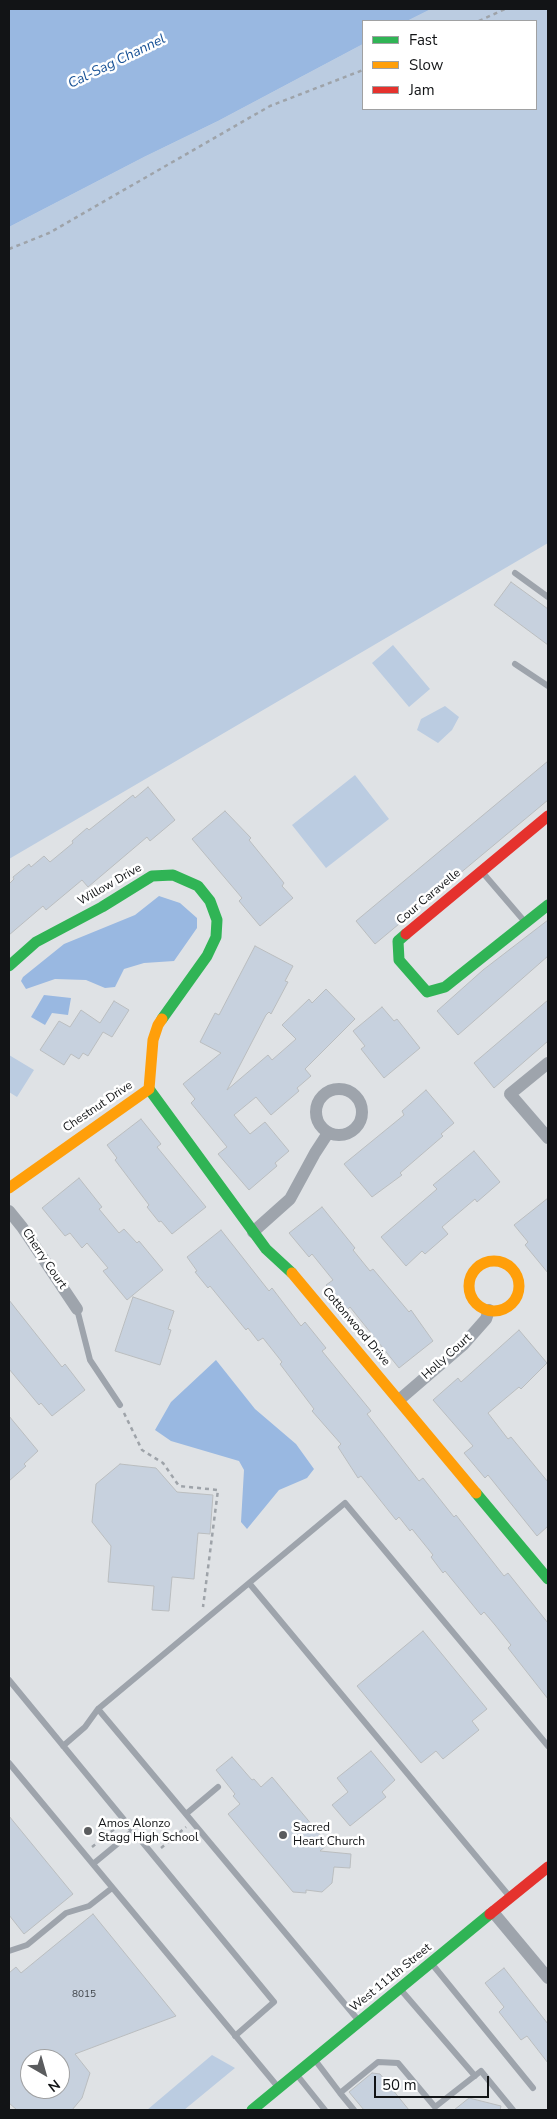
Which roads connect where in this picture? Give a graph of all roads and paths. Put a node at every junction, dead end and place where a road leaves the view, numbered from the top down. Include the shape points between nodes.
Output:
1 (505, 9) edge
2 (481, 20) edge
3 (362, 70) edge
4 (9, 249) edge
5 (515, 573) dead end
6 (548, 597) edge
7 (515, 664) dead end
8 (548, 686) edge
9 (548, 816) edge
10 (482, 871) junction
11 (548, 905) edge
12 (216, 920) joint
13 (526, 923) junction
14 (9, 966) edge
15 (548, 1063) edge
16 (149, 1089) junction
17 (328, 1133) dead end
18 (548, 1138) edge
19 (9, 1188) edge
20 (9, 1211) edge
21 (253, 1232) junction
22 (77, 1309) joint
23 (489, 1310) junction
24 (399, 1400) junction
25 (120, 1404) joint
26 (546, 1572) edge
27 (249, 1583) junction
28 (203, 1607) dead end
29 (9, 1680) edge
30 (98, 1709) junction
31 (63, 1746) junction
32 (548, 1746) edge
33 (9, 1763) edge
34 (218, 1787) dead end
35 (186, 1814) junction
36 (133, 1831) junction
37 (92, 1864) junction
38 (548, 1867) edge
39 (112, 1888) junction
40 (511, 1898) junction
41 (493, 1912) junction
42 (9, 1951) edge
43 (431, 1963) junction
44 (548, 1978) edge
45 (400, 1989) junction
46 (360, 2022) junction
47 (235, 2036) junction
48 (314, 2059) junction
49 (296, 2074) junction
50 (475, 2076) junction
51 (279, 2088) junction
52 (533, 2088) dead end
53 (340, 2093) junction
54 (257, 2109) edge
55 (325, 2110) edge
56 (354, 2110) edge
57 (513, 2110) edge

1 - 2 path
3 - 4 path via 270,106 49,233
5 - 6 lane
7 - 8 lane
9 - 10 street, Cour Caravelle
10 - 13 lane
10 - 13 street, Cour Caravelle via 398,941 400,960 426,992 445,988
11 - 13 street, Cour Caravelle
12 - 14 street, Willow Drive via 210,902 198,886 173,875 152,876 36,942
12 - 16 street, Chestnut Drive via 216,937 206,956 158,1026 152,1040
15 - 18 street via 510,1094
16 - 19 street, Chestnut Drive
16 - 21 street, Cottonwood Drive
17 - 21 street via 290,1199
20 - 22 street, Cherry Court
21 - 24 street, Cottonwood Drive via 266,1249 287,1267
22 - 25 lane via 90,1360
23 - 23 street via 505,1308 519,1289 516,1273 510,1266 495,1260 479,1265 470,1278 470,1295
23 - 24 street, Holly Court via 486,1319 464,1346
24 - 26 street, Cottonwood Drive
25 - 28 path via 142,1450 162,1464 179,1486 218,1490
27 - 30 lane
27 - 32 lane via 345,1503
27 - 40 lane
29 - 31 lane
30 - 31 lane via 85,1727
30 - 35 lane
31 - 36 lane
33 - 37 lane
34 - 35 lane
35 - 46 lane
36 - 37 lane
36 - 47 lane via 274,2002
37 - 39 lane
38 - 40 street, West 111th Street
39 - 42 lane via 89,1906 66,1913 27,1945
39 - 47 lane
40 - 41 street, West 111th Street
41 - 43 street, West 111th Street
41 - 44 street
43 - 45 street, West 111th Street
43 - 52 lane
45 - 46 street, West 111th Street
45 - 50 lane
46 - 48 street, West 111th Street
47 - 51 lane
48 - 49 street, West 111th Street
48 - 53 lane
49 - 51 street, West 111th Street
49 - 55 lane
50 - 53 lane via 435,2107 398,2063 378,2062
50 - 57 lane via 481,2071
51 - 54 street, West 111th Street
53 - 56 lane

